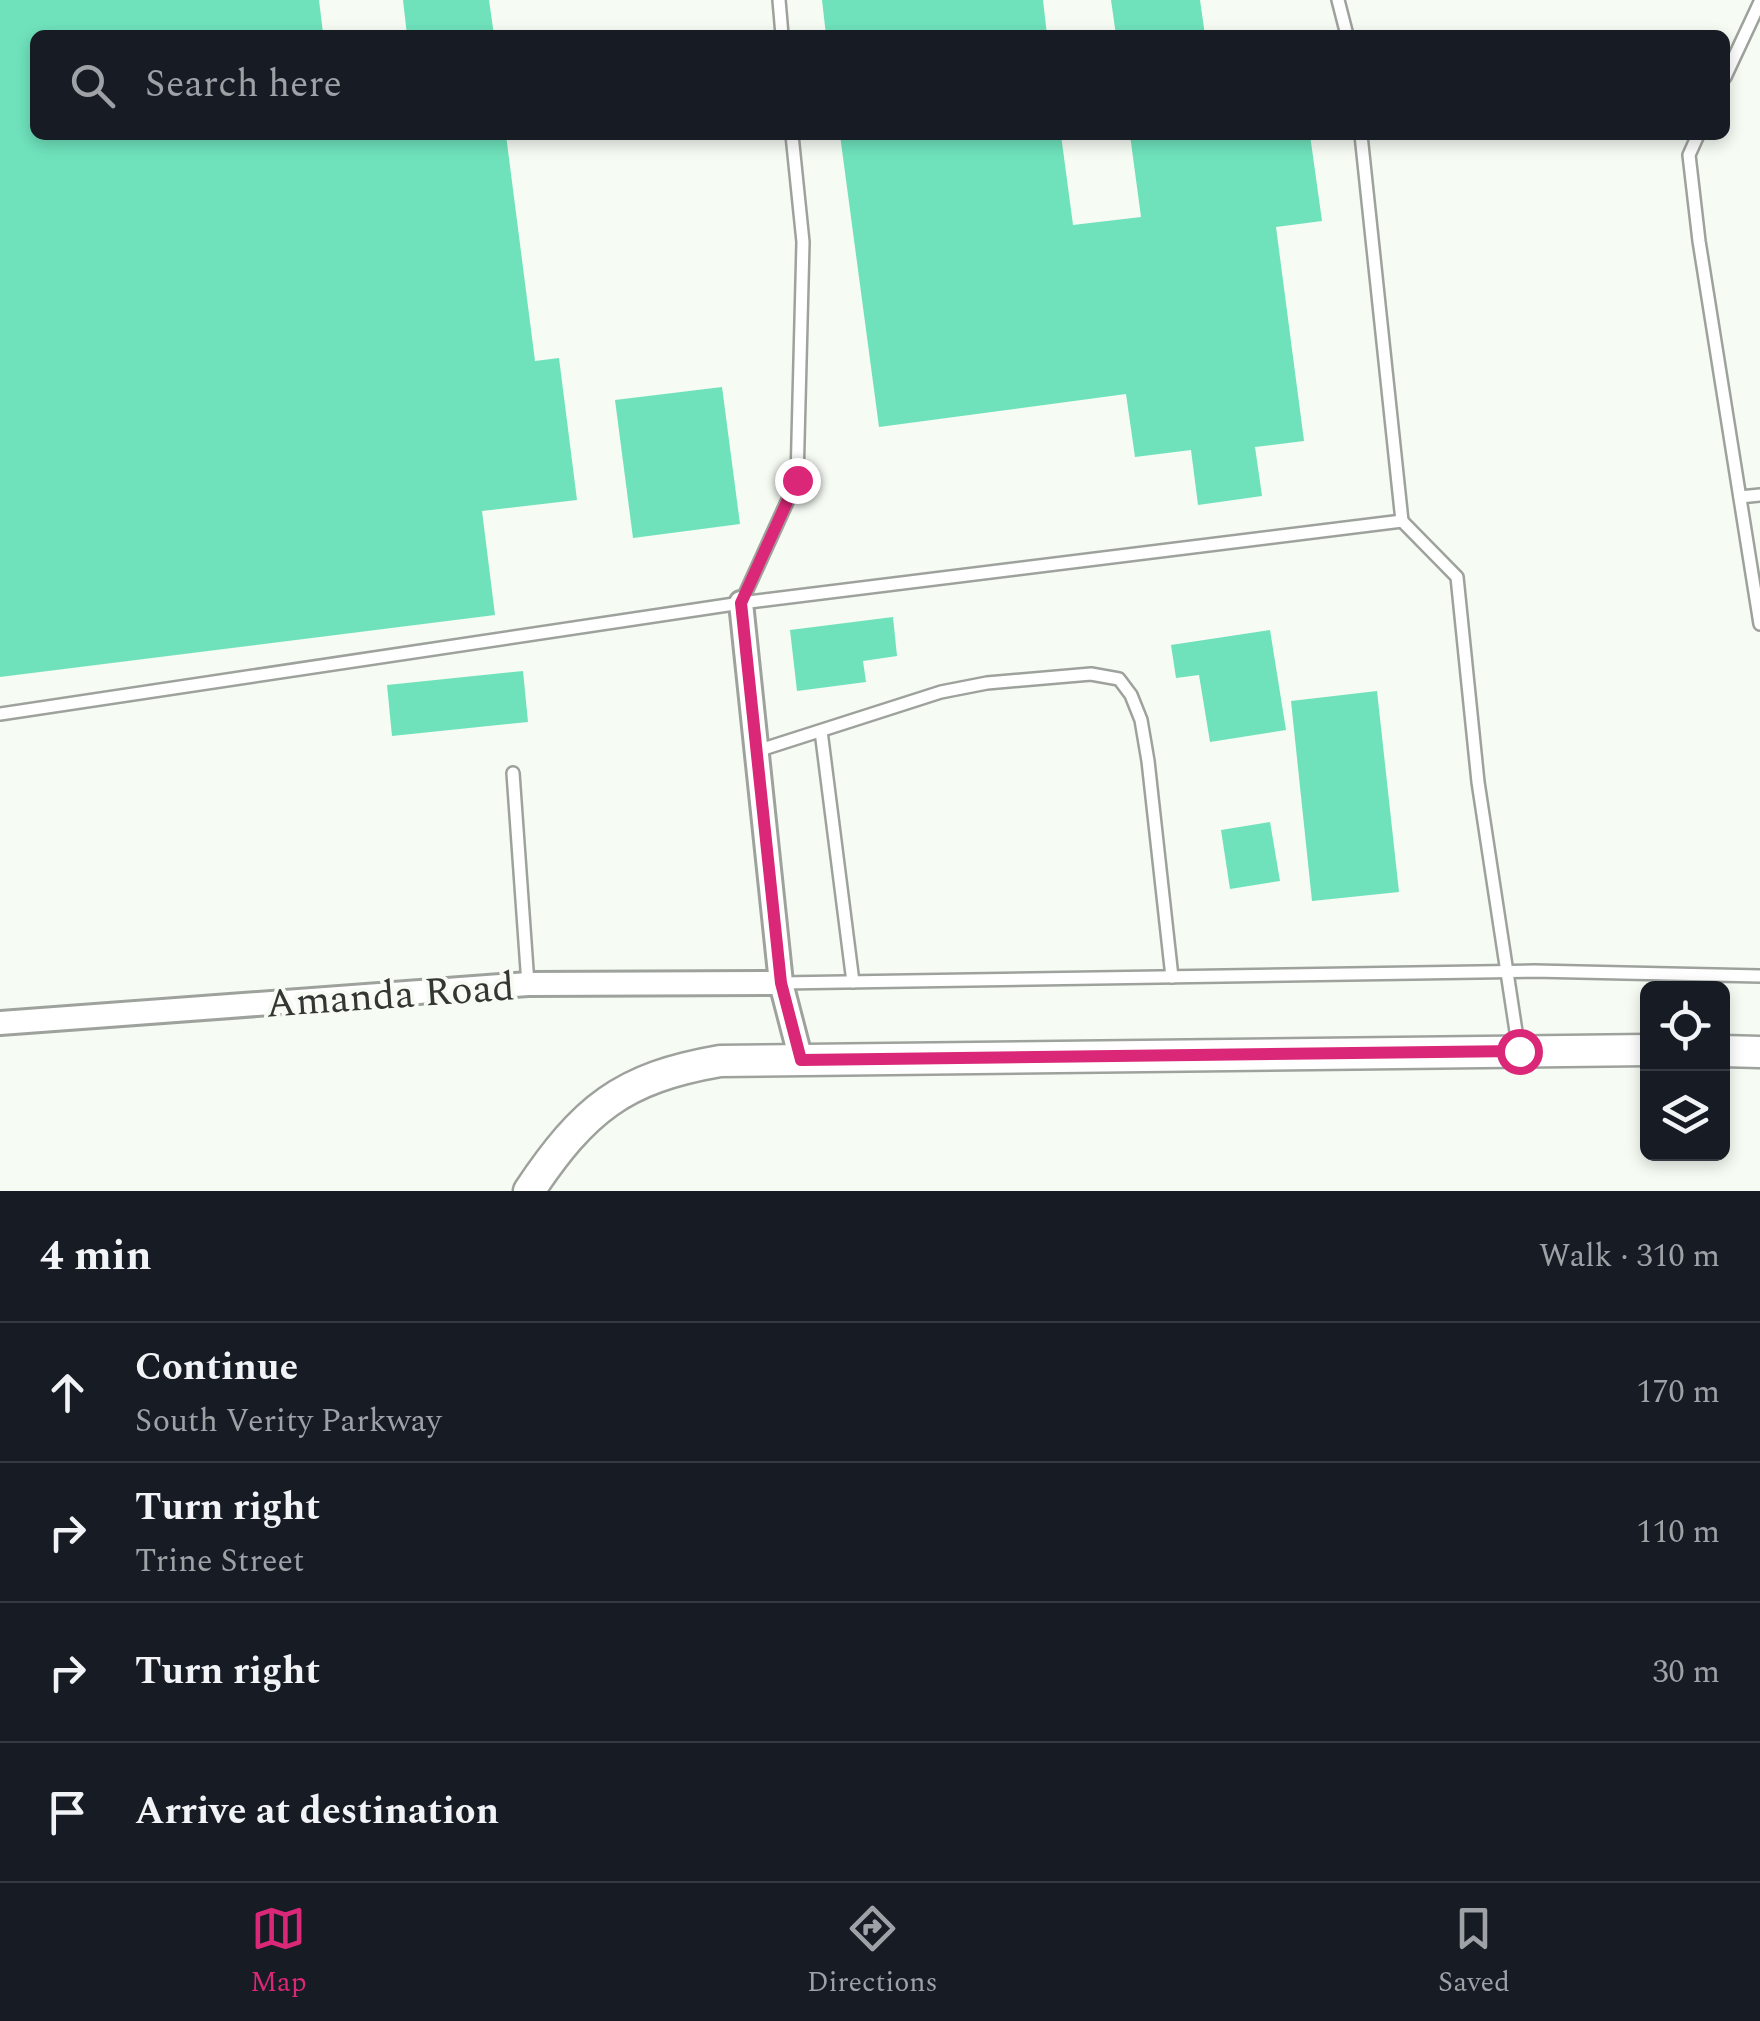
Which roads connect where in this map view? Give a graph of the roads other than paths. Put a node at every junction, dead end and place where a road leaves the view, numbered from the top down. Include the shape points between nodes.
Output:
1 (779, 0) edge
2 (1338, 0) edge
3 (1760, 2) edge
4 (782, 30) edge
5 (1346, 30) edge
6 (1730, 66) edge
7 (793, 140) edge
8 (1361, 140) edge
9 (1696, 140) edge
10 (1760, 495) edge
11 (1740, 497) junction
12 (1402, 521) junction
13 (741, 603) junction
14 (1760, 624) edge
15 (0, 714) edge
16 (821, 731) junction
17 (757, 751) junction
18 (514, 773) dead end
19 (1508, 971) junction
20 (1760, 976) edge
21 (1172, 977) junction
22 (853, 982) junction
23 (781, 983) junction
24 (528, 984) junction
25 (0, 1023) edge
26 (1640, 1050) edge
27 (1519, 1051) junction
28 (1730, 1051) edge
29 (1760, 1052) edge
30 (801, 1060) junction
31 (529, 1191) edge

1 - 4 lane
2 - 5 lane
3 - 6 lane
7 - 13 lane via 803,242 797,480
8 - 12 lane
9 - 11 lane via 1689,155 1699,241
10 - 11 lane
11 - 14 lane
12 - 13 lane
12 - 19 lane via 1457,576 1478,782
13 - 15 lane
13 - 17 street
16 - 17 lane
16 - 21 lane via 987,683 1091,674 1119,679 1144,734
16 - 22 lane
17 - 23 street
18 - 24 lane
19 - 20 lane
19 - 21 lane
19 - 27 lane
21 - 22 lane
22 - 23 lane
23 - 24 street, Amanda Road
23 - 30 street
24 - 25 street, Amanda Road
26 - 27 street
27 - 30 street
28 - 29 street
30 - 31 street via 720,1061 648,1078 596,1109 556,1150

